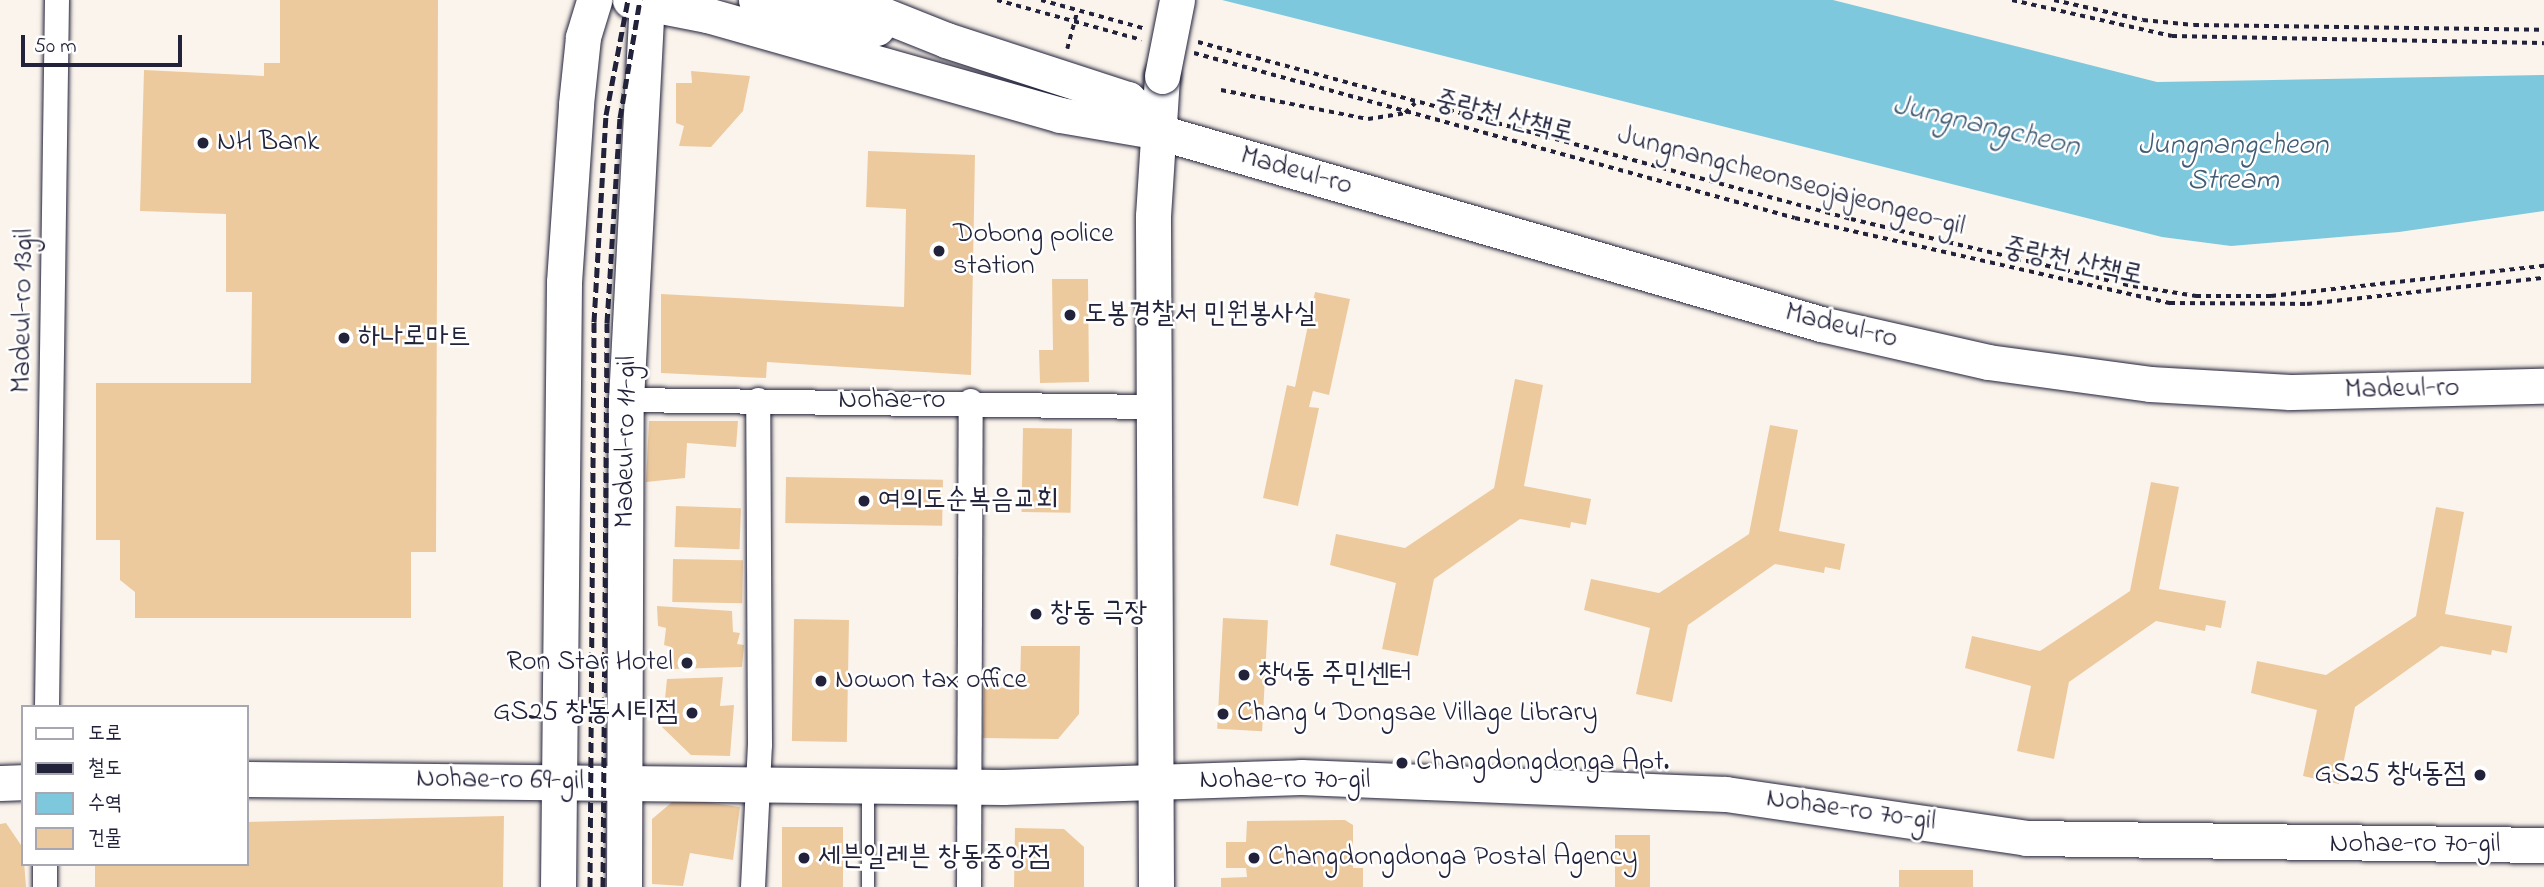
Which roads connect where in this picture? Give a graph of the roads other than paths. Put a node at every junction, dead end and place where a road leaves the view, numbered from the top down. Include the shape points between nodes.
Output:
1 (57, 0) edge
2 (594, 0) edge
3 (755, 0) edge
4 (846, 0) edge
5 (1177, 0) edge
6 (643, 2) edge
7 (707, 15) junction
8 (946, 40) junction
9 (644, 65) junction
10 (1159, 132) junction
11 (2544, 386) edge
12 (626, 400) junction
13 (758, 400) junction
14 (971, 401) junction
15 (1157, 407) junction
16 (47, 705) edge
17 (248, 779) edge
18 (1157, 781) junction
19 (21, 782) edge
20 (560, 782) junction
21 (625, 782) junction
22 (0, 783) edge
23 (754, 784) junction
24 (868, 785) junction
25 (970, 786) junction
26 (2544, 845) edge
27 (45, 866) edge
28 (45, 887) edge
29 (558, 887) edge
30 (624, 887) edge
31 (753, 887) edge
32 (868, 887) edge
33 (969, 887) edge
34 (1156, 887) edge

1 - 16 street, Madeul-ro 13gil
2 - 20 main road via 579,78 564,282
3 - 8 main road
4 - 8 main road
5 - 10 main road, bridge via 1162,76
6 - 7 main road, Madeul-ro
6 - 9 main road, Madeul-ro 11-gil
7 - 9 main road via 677,21 661,32
7 - 10 main road, Madeul-ro via 1060,114
8 - 10 main road via 1128,99
9 - 12 main road, Madeul-ro 11-gil
10 - 11 main road, Madeul-ro via 1821,324 1988,362 2150,384 2290,392
10 - 15 main road via 1153,216
12 - 13 street, Nohae-ro
12 - 21 main road, Madeul-ro 11-gil
13 - 14 street, Nohae-ro
13 - 23 street via 760,745
14 - 15 street, Nohae-ro
14 - 25 street
15 - 18 main road
17 - 20 main road, Nohae-ro 69-gil
18 - 25 main road, Nohae-ro 69-gil
18 - 26 main road, Nohae-ro 70-gil via 1301,777 1726,794 2026,838
18 - 34 main road
19 - 22 main road
20 - 21 main road, Nohae-ro 69-gil
20 - 29 main road
21 - 23 main road, Nohae-ro 69-gil
21 - 30 main road, Madeul-ro 11-gil
23 - 24 main road, Nohae-ro 69-gil
23 - 31 street
24 - 25 main road, Nohae-ro 69-gil
24 - 32 lane
25 - 33 street
27 - 28 street

